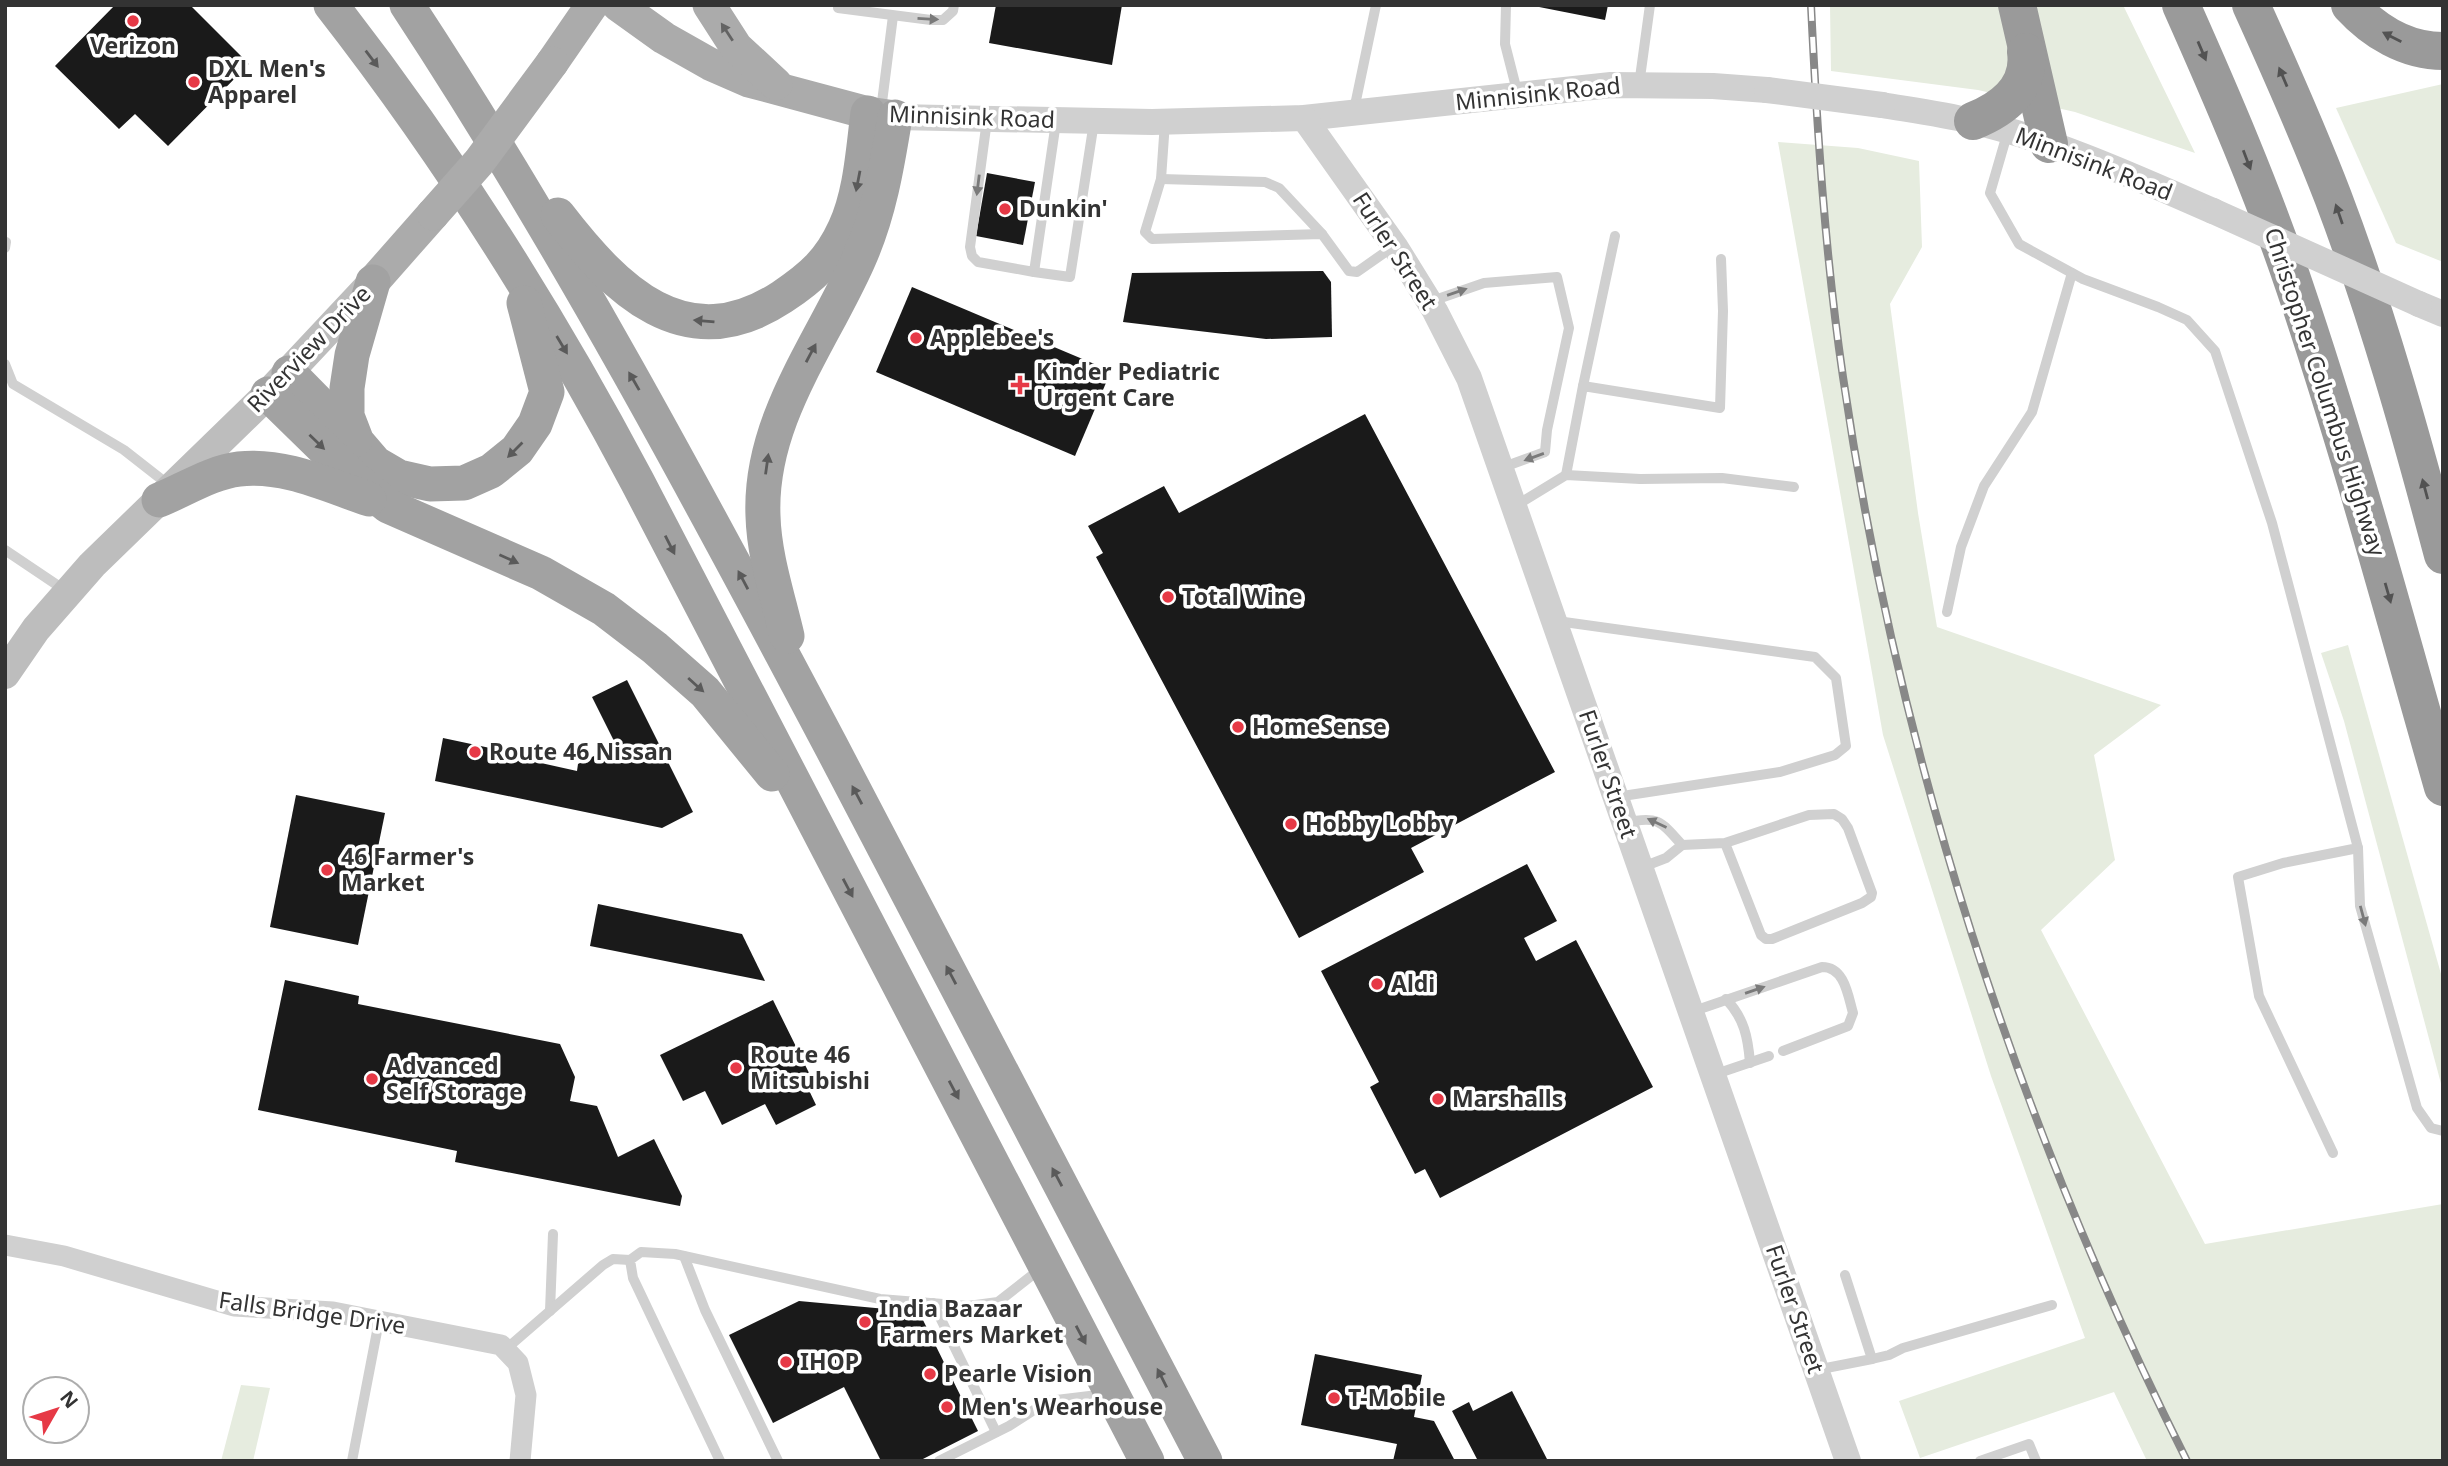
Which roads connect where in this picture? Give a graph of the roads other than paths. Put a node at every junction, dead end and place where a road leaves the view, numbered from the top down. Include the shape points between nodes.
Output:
1 (331, 5) edge
2 (407, 5) edge
3 (592, 5) edge
4 (618, 5) edge
5 (709, 5) edge
6 (824, 5) edge
7 (954, 5) edge
8 (1376, 5) edge
9 (1506, 5) edge
10 (1650, 5) edge
11 (2181, 5) edge
12 (2251, 5) edge
13 (2350, 5) edge
14 (838, 6) edge
15 (893, 16) junction
16 (2021, 21) edge
17 (2443, 51) edge
18 (1639, 85) junction
19 (783, 91) junction
20 (1518, 95) junction
21 (467, 98) junction
22 (1353, 113) junction
23 (881, 115) junction
24 (987, 117) junction
25 (1304, 118) junction
26 (1056, 120) junction
27 (1094, 121) junction
28 (1166, 121) junction
29 (1990, 126) junction
30 (2049, 144) junction
31 (1161, 179) junction
32 (1322, 234) junction
33 (1615, 236) dead end
34 (6, 242) edge
35 (1394, 246) junction
36 (5, 248) edge
37 (1721, 259) dead end
38 (514, 266) junction
39 (1034, 272) junction
40 (2072, 273) junction
41 (373, 282) junction
42 (1429, 302) junction
43 (2431, 309) edge
44 (5, 364) edge
45 (279, 384) junction
46 (1583, 386) junction
47 (357, 442) junction
48 (1501, 468) junction
49 (1566, 475) junction
50 (1794, 487) dead end
51 (166, 494) junction
52 (388, 506) junction
53 (1514, 507) junction
54 (5, 550) edge
55 (2443, 555) edge
56 (68, 593) junction
57 (1947, 612) dead end
58 (1554, 621) junction
59 (5, 674) edge
60 (798, 684) junction
61 (2443, 787) edge
62 (1615, 797) junction
63 (1625, 823) junction
64 (817, 828) junction
65 (1725, 843) junction
66 (1682, 845) junction
67 (2358, 848) junction
68 (1640, 868) junction
69 (1726, 999) junction
70 (1691, 1012) junction
71 (1783, 1051) dead end
72 (1769, 1056) dead end
73 (1750, 1063) junction
74 (1713, 1075) junction
75 (2443, 1131) edge
76 (2333, 1153) dead end
77 (554, 1234) dead end
78 (5, 1244) edge
79 (684, 1256) junction
80 (630, 1260) junction
81 (1045, 1265) junction
82 (1845, 1275) dead end
83 (933, 1303) junction
84 (2052, 1305) dead end
85 (550, 1311) junction
86 (379, 1321) junction
87 (506, 1349) junction
88 (1872, 1359) junction
89 (1816, 1370) junction
90 (1112, 1393) junction
91 (996, 1432) junction
92 (352, 1461) edge
93 (520, 1461) edge
94 (720, 1461) edge
95 (778, 1461) edge
96 (939, 1461) edge
97 (1147, 1461) edge
98 (1205, 1461) edge
99 (1848, 1461) edge
100 (1980, 1461) edge
101 (2036, 1461) edge

1 -> 38 highway via 425,131
2 - 21 highway
3 - 41 main road, Riverview Drive, bridge via 479,162
4 - 19 main road, Minnisink Road via 710,64
19 -> 5 main road via 736,47
6 - 14 lane
15 -> 7 lane via 943,20 954,11
8 - 22 lane
9 - 20 lane via 1505,44
10 - 18 lane
11 -> 61 highway, Christopher Columbus Highway via 2246,155 2293,282 2345,442
55 -> 12 highway via 2355,259
17 -> 13 highway via 2396,41
14 - 15 lane
15 - 23 lane
16 - 29 highway via 2026,73
16 - 30 highway
18 - 20 street, Minnisink Road
18 - 29 street, Minnisink Road, bridge via 1767,90
19 - 23 main road, Minnisink Road
20 - 22 street, Minnisink Road
23 -> 21 highway via 846,226 823,265 772,303 718,322 659,311 624,289 584,249
60 -> 21 highway via 642,396
22 - 25 street, Minnisink Road
23 - 24 street, Minnisink Road
60 -> 23 highway via 762,516 769,453 780,414 870,233 886,173
24 - 26 street, Minnisink Road
24 -> 39 lane via 972,256 978,262
25 - 28 street, Minnisink Road
25 - 35 street, Furler Street
26 - 27 street, Minnisink Road
26 - 39 lane
27 - 28 street, Minnisink Road
27 - 39 lane via 1070,277
28 - 31 lane
29 - 30 street, Minnisink Road
29 - 40 lane via 1990,194 2019,244
30 - 43 street, Minnisink Road, bridge via 2131,175
31 - 32 lane via 1265,182 1279,188
31 - 32 lane via 1145,232 1152,239
32 - 35 lane via 1349,271 1357,272
33 - 46 lane
34 - 36 lane
35 - 42 street, Furler Street
37 - 46 lane via 1720,408
38 -> 47 highway via 547,392 536,424 517,450 476,479 430,484 386,471
38 -> 64 highway via 603,417
40 - 57 lane via 2032,412 1984,486 1961,547
40 - 67 lane via 2187,320 2215,352 2272,523
41 - 45 main road, Riverview Drive
41 - 47 highway via 347,388 347,416
42 - 48 street, Furler Street via 1469,378
42 -> 48 lane via 1484,283 1557,277 1569,328 1545,452
44 - 51 lane via 13,384 124,450
45 - 47 highway
45 - 51 main road, Riverview Drive
45 -> 52 highway via 356,480
46 - 49 lane
48 - 53 street, Furler Street
49 - 50 lane via 1722,478
49 - 53 lane
51 - 52 highway via 237,469 262,469 294,473
51 - 56 main road, Riverview Drive
52 -> 64 highway via 541,573 604,609 705,692
53 - 58 street, Furler Street
54 - 56 lane
56 - 59 main road, Riverview Drive
58 - 62 street, Furler Street
58 - 62 lane via 1815,657 1836,678 1846,746 1835,755 1780,772
98 -> 60 highway
62 - 63 street, Furler Street
66 -> 63 lane via 1666,826 1647,817
63 - 68 street, Furler Street
64 -> 81 highway
65 - 65 lane via 1808,815 1834,814 1848,828 1871,897 1766,939
65 - 66 lane
66 - 68 lane via 1666,858
67 -> 75 lane via 2360,906 2417,1108 2431,1128
67 - 76 lane via 2238,877 2259,996
68 - 70 street, Furler Street
69 - 70 lane
69 -> 71 lane via 1822,967 1839,974 1853,1013 1848,1026
69 - 73 lane via 1744,1023
70 - 74 street, Furler Street
72 - 73 lane
73 - 74 lane
74 - 89 street, Furler Street
77 - 85 lane
78 - 86 street, Falls Bridge Drive via 64,1256 234,1306 333,1312
79 - 80 lane via 652,1251
79 - 83 lane via 880,1299
79 - 95 lane
80 - 85 lane via 613,1259 603,1265
80 - 94 lane via 633,1278
81 - 83 lane via 998,1301 968,1306
81 -> 90 highway
82 - 88 lane
83 - 91 lane
84 - 88 lane
85 - 87 lane
86 - 87 street, Falls Bridge Drive
86 - 92 lane
87 - 93 street via 518,1363 526,1395
88 - 89 lane
89 - 99 street, Furler Street
90 - 91 lane via 1048,1401
90 - 97 highway
91 - 96 lane
100 - 101 lane via 2029,1444

